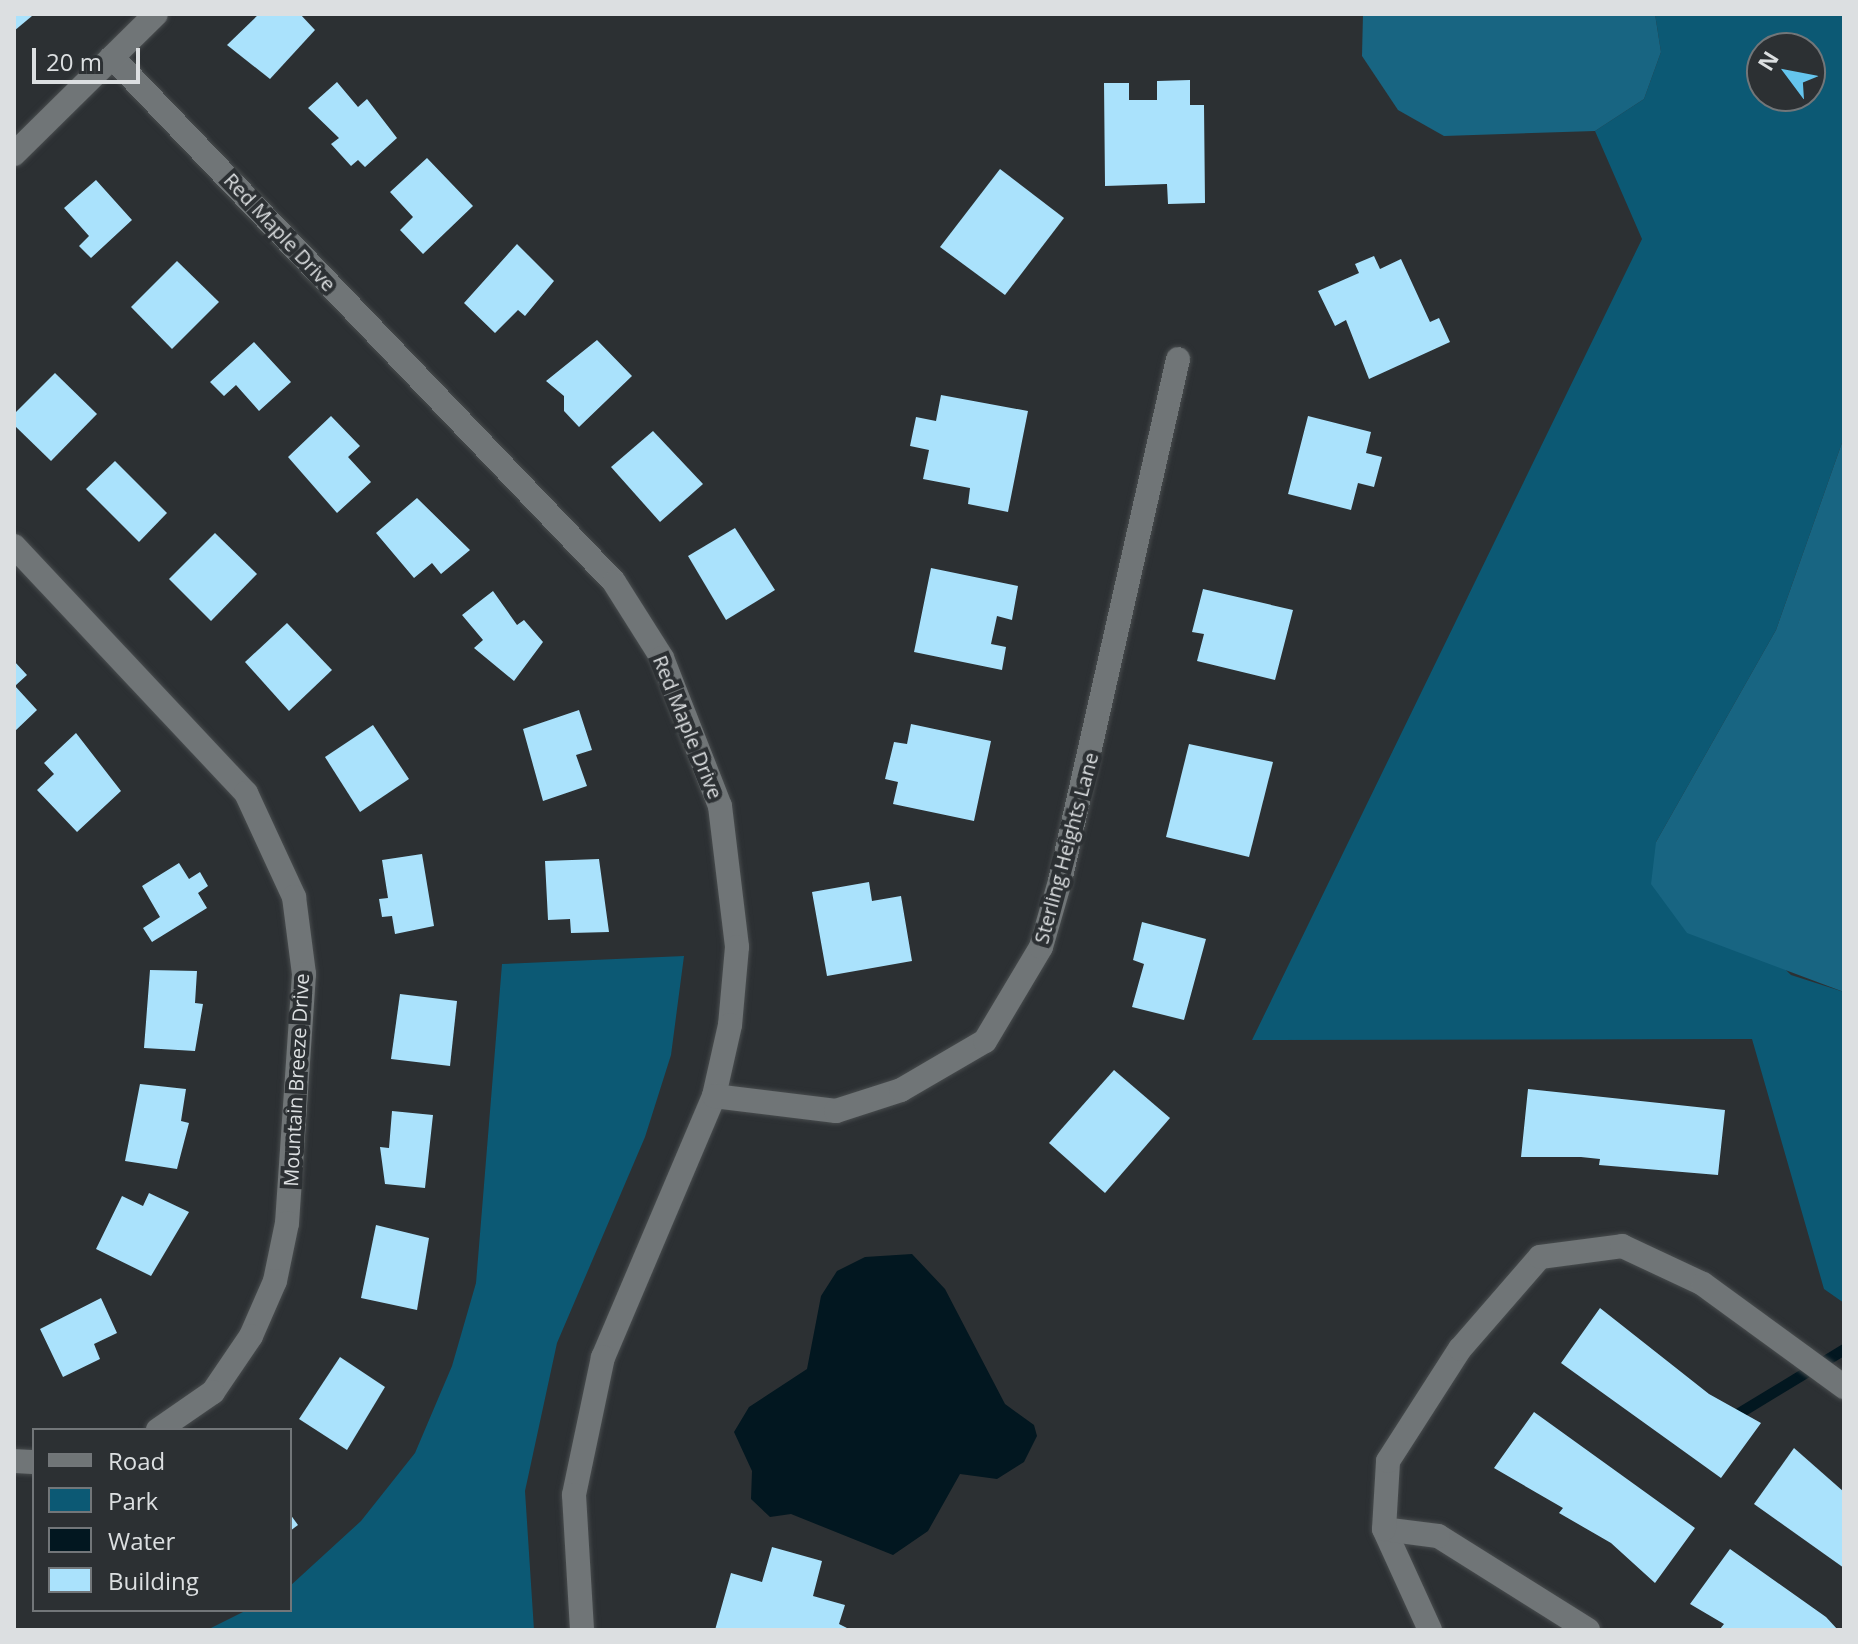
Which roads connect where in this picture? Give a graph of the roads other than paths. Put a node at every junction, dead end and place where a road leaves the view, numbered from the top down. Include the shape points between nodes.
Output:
1 (156, 14) edge
2 (112, 57) junction
3 (14, 154) edge
4 (1178, 359) dead end
5 (14, 546) edge
6 (714, 1096) junction
7 (1844, 1387) edge
8 (161, 1428) edge
9 (1384, 1529) junction
10 (582, 1630) edge
11 (1430, 1630) edge
12 (1588, 1630) edge

1 - 2 street
2 - 3 street
2 - 6 street, Red Maple Drive via 614,582 662,658 720,806 733,887 730,1025
4 - 6 street, Sterling Heights Lane via 1060,881 1041,947 985,1041 901,1090 836,1111
5 - 8 street, Mountain Breeze Drive via 246,793 294,897 304,974 287,1223 275,1281 251,1336 213,1392
6 - 10 street, Red Maple Drive via 603,1357 574,1495
7 - 9 street via 1703,1284 1622,1246 1540,1257 1460,1349 1388,1461
9 - 11 street
9 - 12 street via 1438,1536

